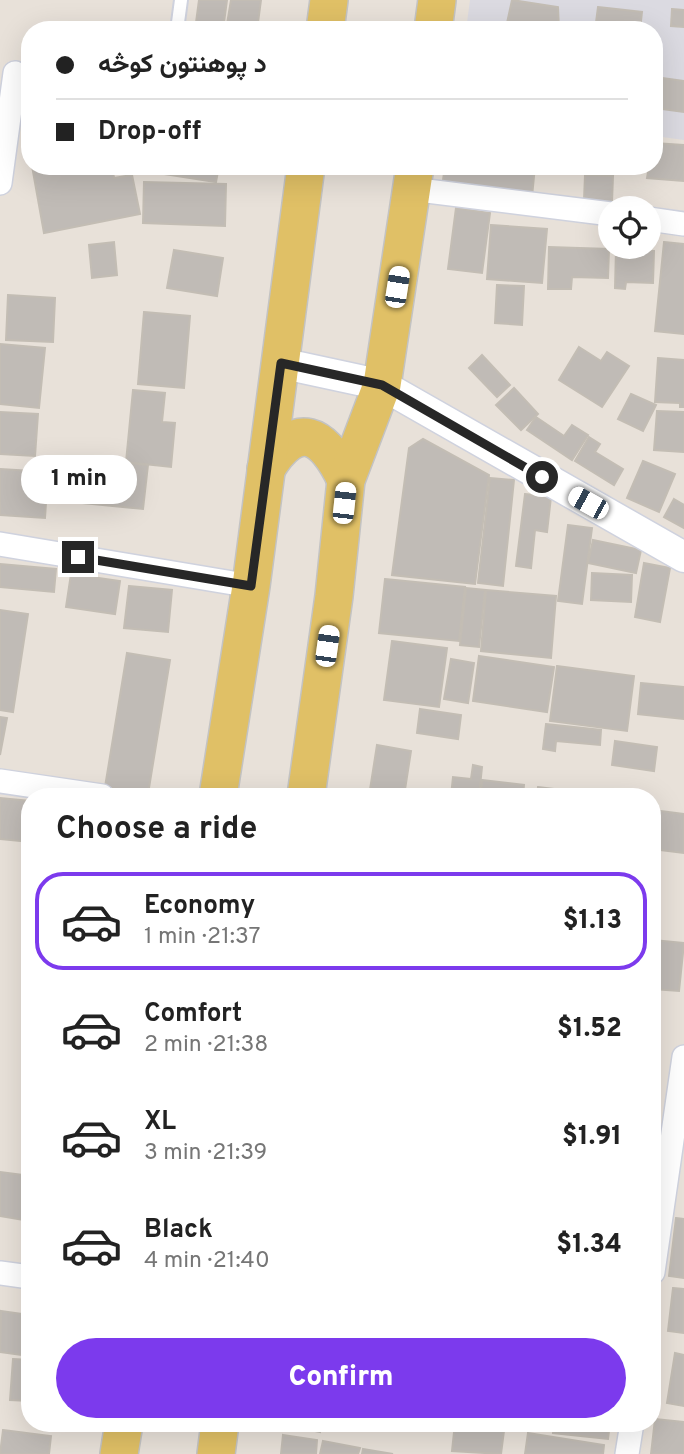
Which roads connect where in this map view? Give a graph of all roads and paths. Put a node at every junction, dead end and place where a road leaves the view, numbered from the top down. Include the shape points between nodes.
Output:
1 (181, 0) edge
2 (329, 0) edge
3 (437, 0) edge
4 (178, 21) edge
5 (326, 21) edge
6 (434, 21) edge
7 (15, 73) edge
8 (305, 175) edge
9 (413, 178) edge
10 (0, 183) edge
11 (598, 212) edge
12 (661, 221) edge
13 (684, 224) edge
14 (281, 363) junction
15 (382, 385) junction
16 (266, 469) junction
17 (346, 480) junction
18 (0, 544) edge
19 (684, 557) edge
20 (251, 586) junction
21 (0, 781) edge
22 (48, 788) edge
23 (219, 788) edge
24 (307, 788) edge
25 (684, 1057) edge
26 (678, 1137) edge
27 (667, 1207) edge
28 (661, 1235) edge
29 (0, 1273) edge
30 (21, 1276) edge
31 (123, 1432) edge
32 (219, 1432) edge
33 (631, 1432) edge
34 (119, 1454) edge
35 (216, 1454) edge
36 (627, 1454) edge

1 - 4 lane
2 - 5 main road
3 - 6 main road
7 - 10 street
8 - 14 main road
9 - 11 street
9 - 15 main road
12 - 13 street
14 - 15 street
14 - 16 main road
15 - 17 main road
15 - 19 street
16 - 17 main road via 279,447 309,437 325,445
16 - 20 main road
17 - 24 main road
18 - 20 street
20 - 23 main road
21 - 22 street
25 - 26 street
26 - 27 street
27 - 28 street
29 - 30 street
31 - 34 main road
32 - 35 main road
33 - 36 street

